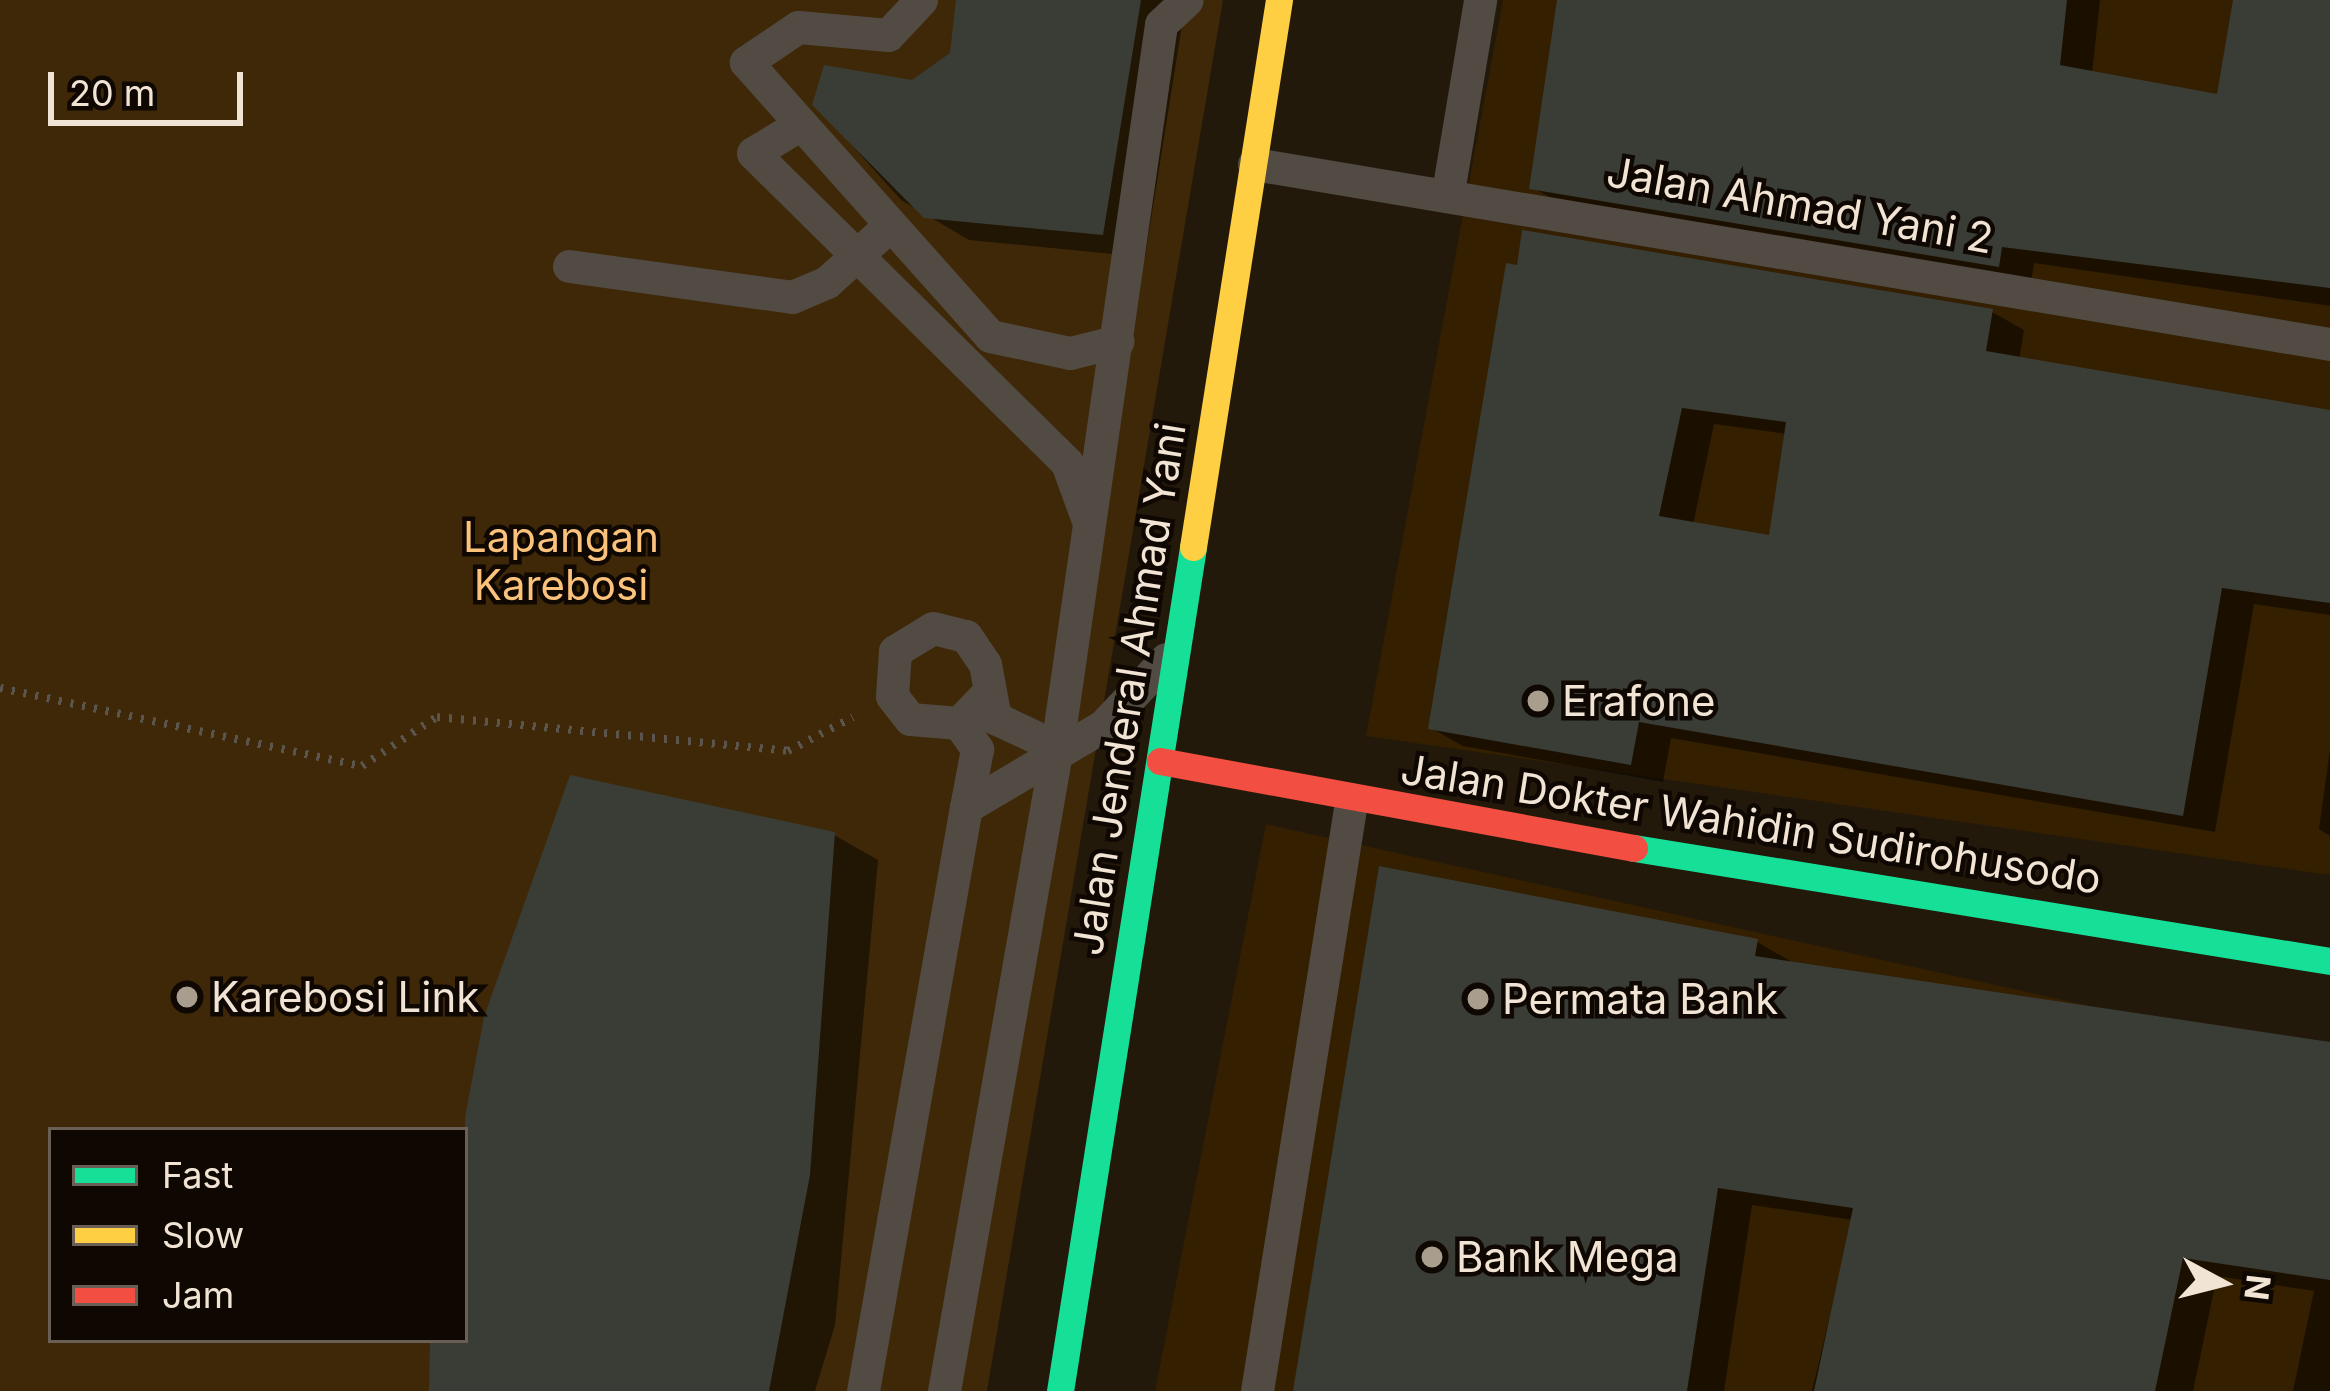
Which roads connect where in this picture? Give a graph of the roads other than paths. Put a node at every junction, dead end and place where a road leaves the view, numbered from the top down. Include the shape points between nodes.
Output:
1 (921, 0) edge
2 (1187, 0) edge
3 (1279, 0) edge
4 (1480, 0) edge
5 (796, 127) junction
6 (1254, 164) junction
7 (1448, 192) junction
8 (889, 227) junction
9 (861, 250) junction
10 (569, 266) dead end
11 (1118, 341) junction
12 (2330, 344) edge
13 (1089, 526) junction
14 (1179, 645) junction
15 (983, 698) junction
16 (959, 723) junction
17 (1057, 747) junction
18 (1160, 761) junction
19 (1351, 802) junction
20 (966, 807) junction
21 (2330, 961) edge
22 (862, 1391) edge
23 (944, 1391) edge
24 (1060, 1391) edge
25 (1257, 1391) edge

1 - 5 lane via 887,34 798,27 746,62
2 - 11 lane via 1161,24
3 - 6 main road, Jalan Jenderal Ahmad Yani
4 - 7 lane
5 - 8 lane
5 - 9 lane via 753,153
6 - 7 lane, Jalan Ahmad Yani 2
6 - 14 main road, Jalan Jenderal Ahmad Yani
7 - 12 lane, Jalan Ahmad Yani 2
8 - 9 lane
8 - 11 lane via 990,336 1070,353
9 - 10 lane via 792,296
9 - 13 lane via 1067,464
11 - 13 lane
13 - 17 lane
14 - 17 lane via 1102,726
14 - 18 main road, Jalan Jenderal Ahmad Yani
15 - 16 lane
15 - 16 lane via 978,648 933,628 895,651 892,696 926,726
15 - 17 lane via 1013,736
16 - 20 lane via 977,749
17 - 20 lane
17 - 23 lane
18 - 19 main road, Jalan Dokter Wahidin Sudirohusodo
18 - 24 main road, Jalan Jenderal Ahmad Yani
19 - 21 main road, Jalan Dokter Wahidin Sudirohusodo
19 - 25 lane
20 - 22 lane

